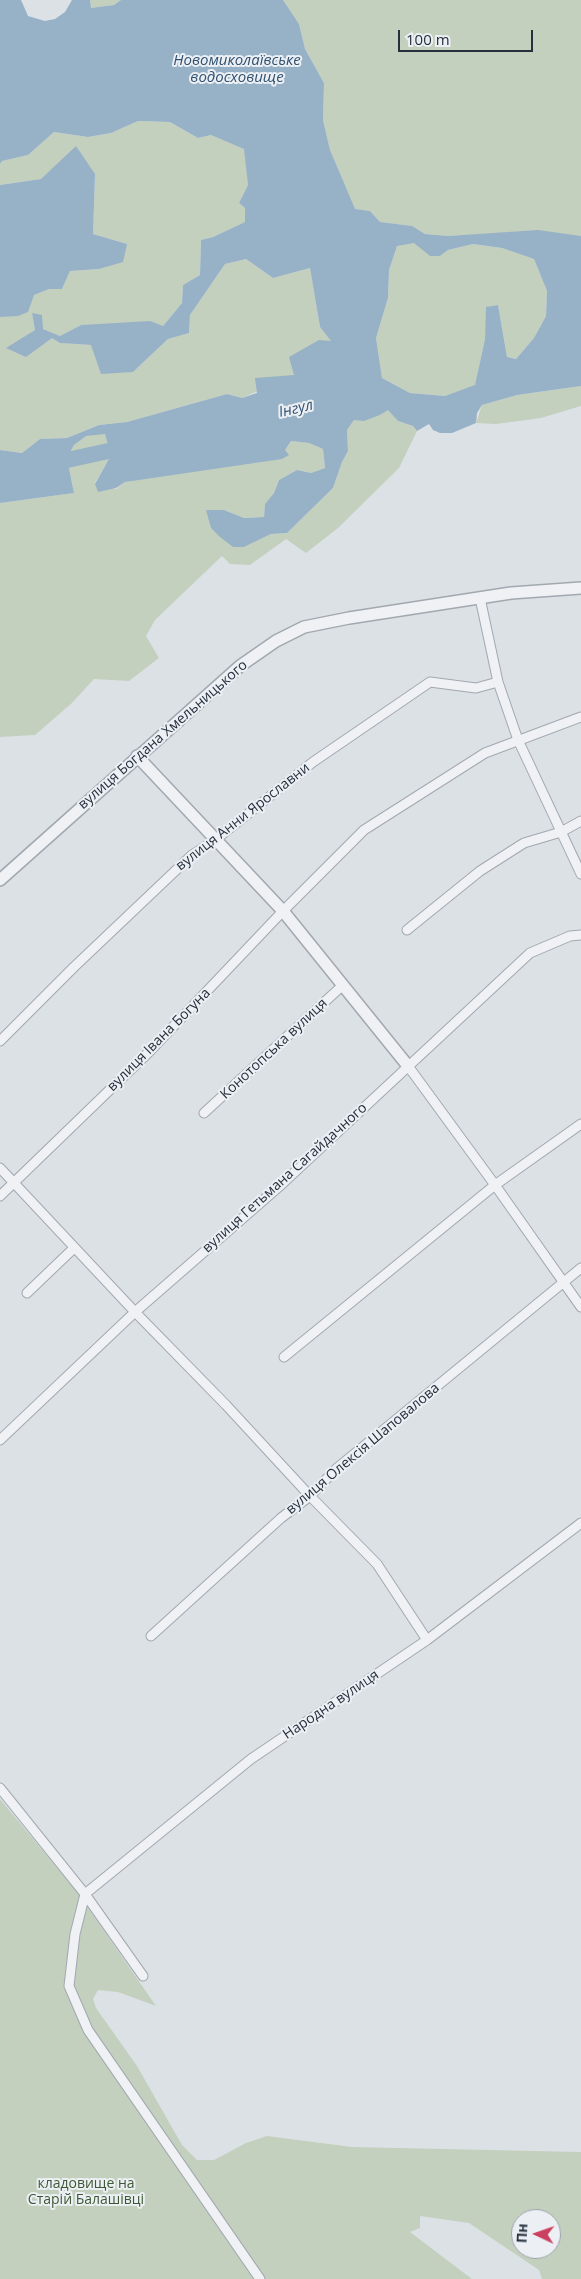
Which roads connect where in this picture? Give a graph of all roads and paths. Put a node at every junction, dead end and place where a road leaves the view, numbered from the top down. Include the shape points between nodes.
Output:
1 (581, 588) edge
2 (480, 598) junction
3 (498, 682) junction
4 (581, 717) edge
5 (518, 740) junction
6 (137, 756) junction
7 (581, 820) edge
8 (560, 832) junction
9 (215, 840) junction
10 (581, 874) edge
11 (0, 880) edge
12 (282, 911) junction
13 (407, 930) dead end
14 (581, 935) edge
15 (343, 985) junction
16 (0, 1041) edge
17 (408, 1066) junction
18 (204, 1113) dead end
19 (581, 1124) edge
20 (0, 1168) edge
21 (13, 1184) junction
22 (495, 1185) junction
23 (0, 1196) edge
24 (74, 1248) junction
25 (581, 1268) edge
26 (564, 1283) junction
27 (27, 1293) dead end
28 (581, 1307) edge
29 (134, 1312) junction
30 (284, 1358) dead end
31 (0, 1439) edge
32 (310, 1496) junction
33 (581, 1523) edge
34 (151, 1636) dead end
35 (427, 1640) junction
36 (0, 1788) edge
37 (85, 1894) junction
38 (143, 1976) dead end
39 (260, 2279) edge

1 - 2 street, вулиця Богдана Хмельницького
2 - 3 street
2 - 6 street, вулиця Богдана Хмельницького via 304,627 276,641 240,666
3 - 5 street
3 - 9 street, вулиця Анни Ярославни via 476,688 430,682 313,762
4 - 5 street, вулиця Івана Богуна
5 - 8 street
5 - 12 street, вулиця Івана Богуна via 485,753 364,830
6 - 9 street
6 - 11 street, вулиця Богдана Хмельницького
7 - 8 street
8 - 10 street
8 - 13 street via 524,843 480,871
9 - 12 street
9 - 16 street, вулиця Анни Ярославни via 192,855
12 - 15 street
12 - 21 street, вулиця Івана Богуна via 151,1050
14 - 17 street, вулиця Гетьмана Сагайдачного via 570,936 530,953
15 - 17 street
15 - 18 street, Конотопська вулиця
17 - 22 street
17 - 29 street, вулиця Гетьмана Сагайдачного via 283,1183
19 - 22 street
20 - 21 street
21 - 23 street, вулиця Івана Богуна
21 - 24 street
22 - 26 street
22 - 30 street
24 - 27 street
24 - 29 street
25 - 26 street, вулиця Олексія Шаповалова
26 - 28 street
26 - 32 street, вулиця Олексія Шаповалова via 336,1469
29 - 31 street, вулиця Гетьмана Сагайдачного
29 - 32 street
32 - 34 street, вулиця Олексія Шаповалова
32 - 35 street via 377,1564
33 - 35 street, Народна вулиця
35 - 37 street, Народна вулиця via 251,1759
36 - 37 street
37 - 38 street
37 - 39 street via 75,1934 69,1986 88,2030

